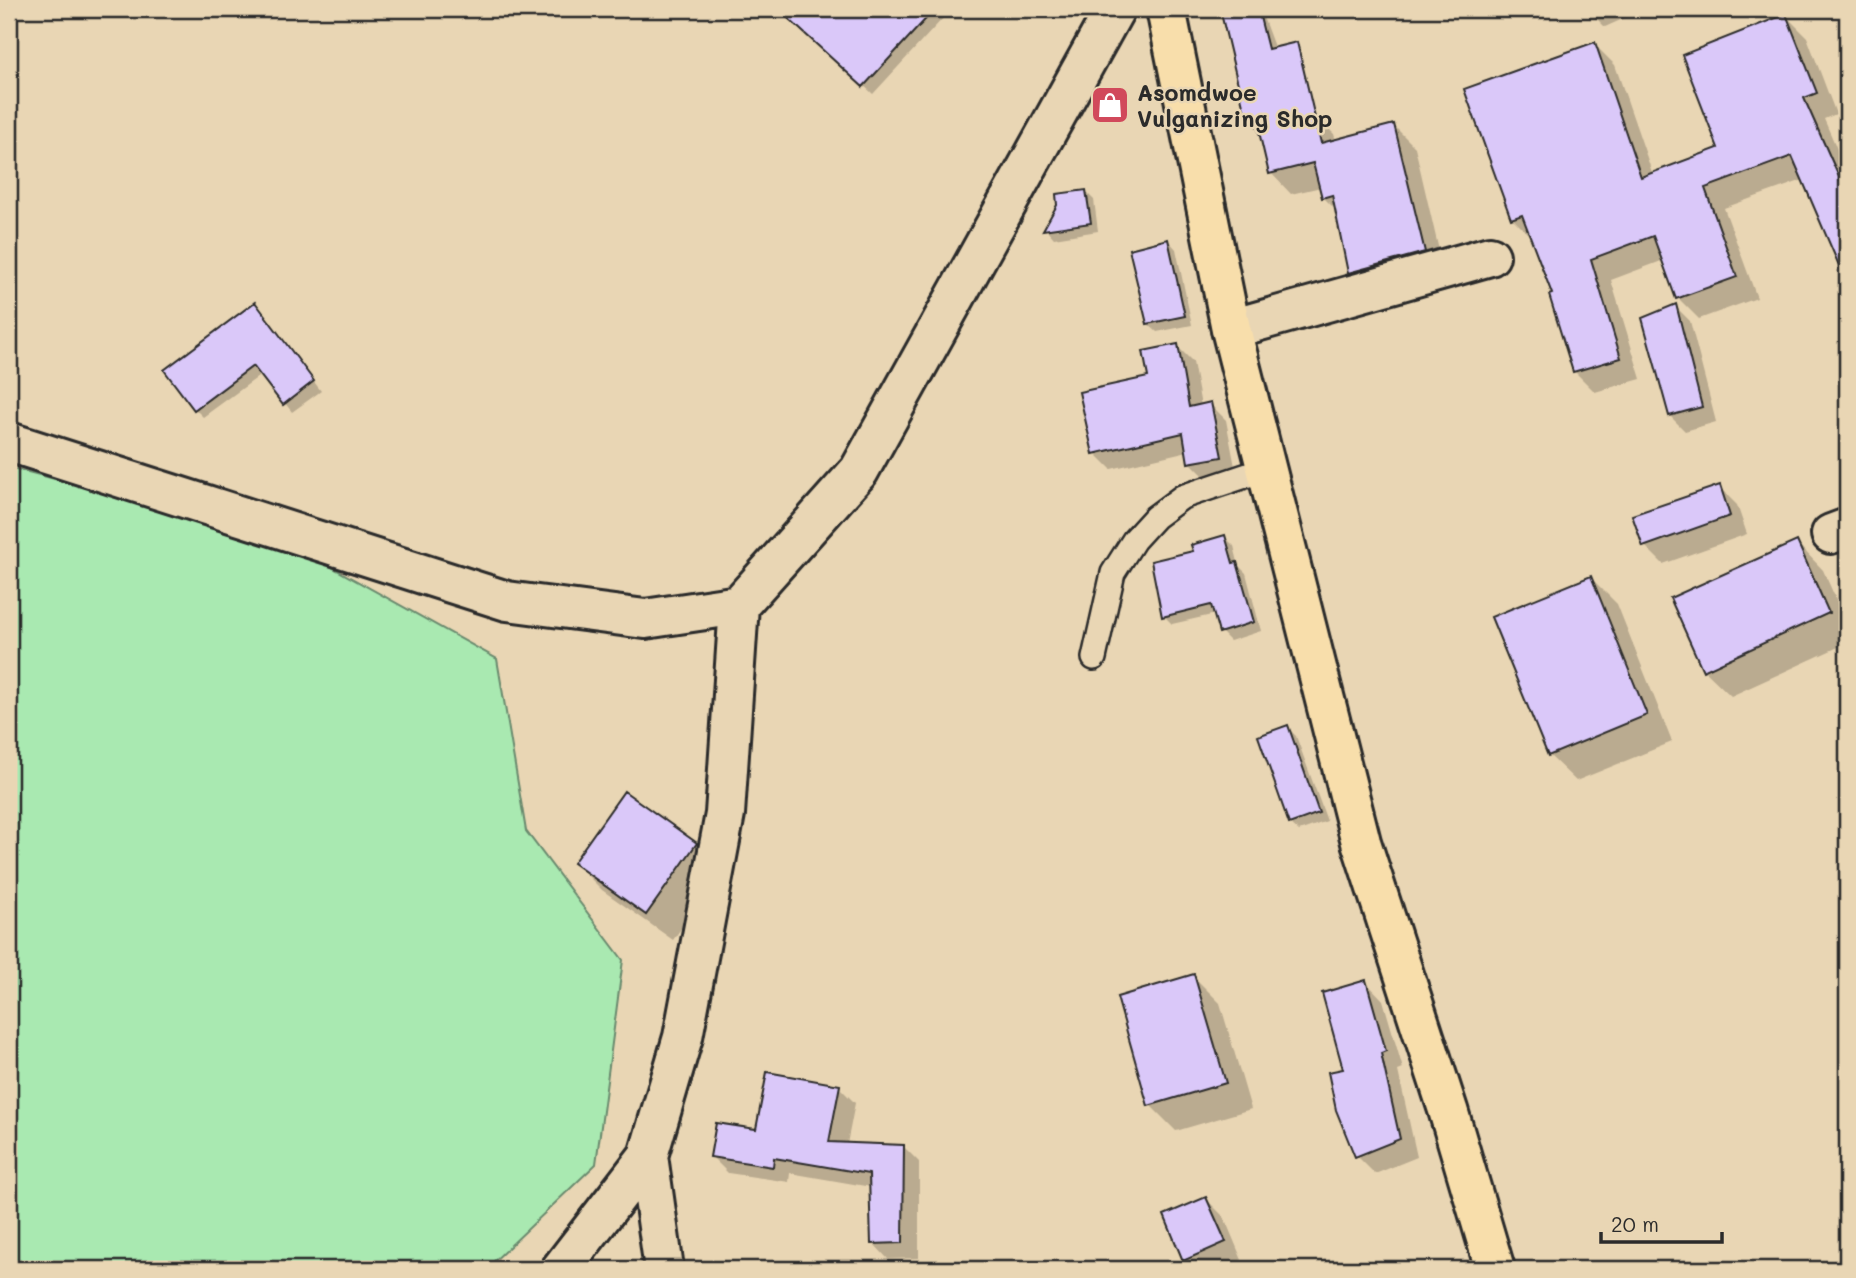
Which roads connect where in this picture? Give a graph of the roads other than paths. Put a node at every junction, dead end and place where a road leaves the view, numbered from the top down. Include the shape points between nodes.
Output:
1 (1115, 9) edge
2 (1166, 9) edge
3 (1490, 256) dead end
4 (1231, 329) junction
5 (9, 442) edge
6 (1266, 469) junction
7 (739, 605) junction
8 (1094, 658) dead end
9 (648, 1156) junction
10 (561, 1269) edge
11 (664, 1269) edge
12 (1496, 1269) edge

1 - 7 street via 859,471
2 - 4 main road
3 - 4 street
4 - 6 main road
5 - 7 street via 507,601 645,619
6 - 8 lane via 1182,497 1134,540 1113,573
6 - 12 main road via 1361,842
7 - 9 street via 725,814 683,1037
9 - 10 street
9 - 11 street

